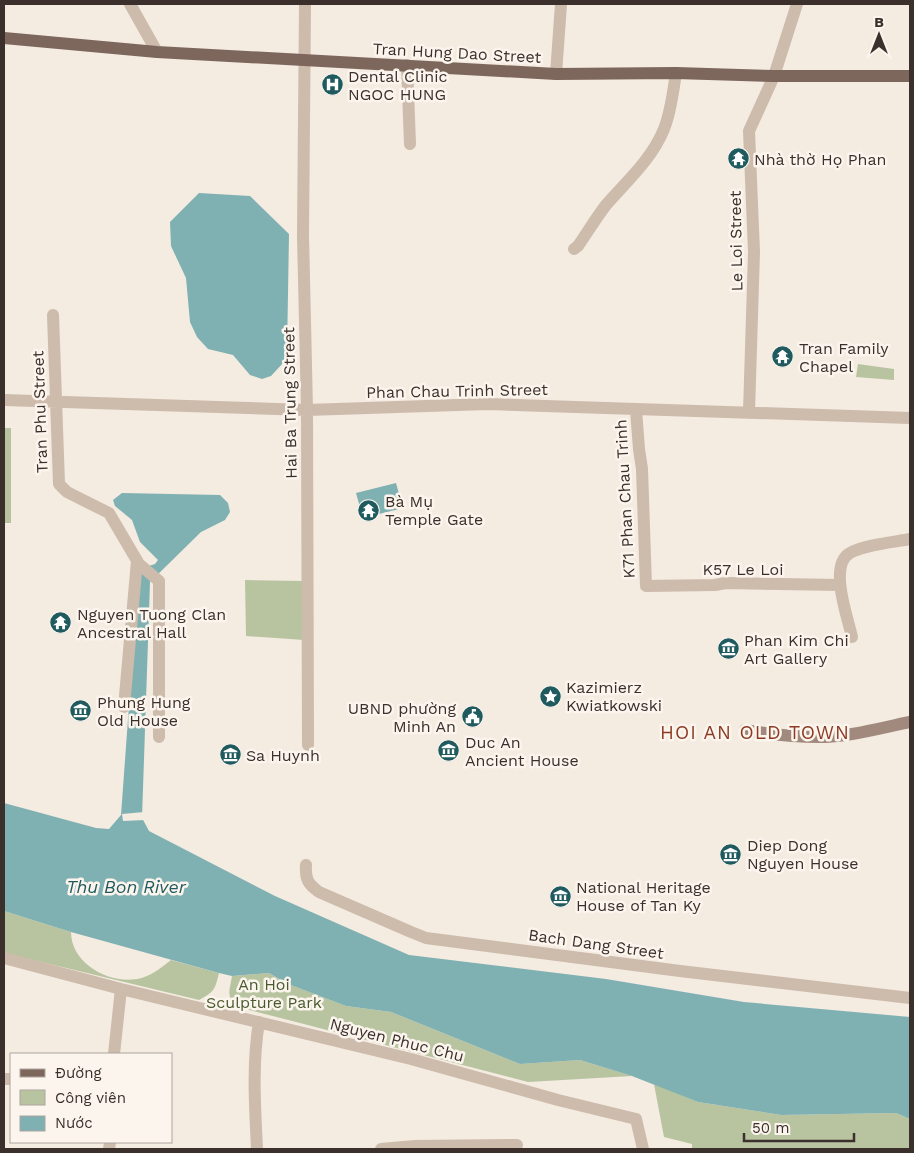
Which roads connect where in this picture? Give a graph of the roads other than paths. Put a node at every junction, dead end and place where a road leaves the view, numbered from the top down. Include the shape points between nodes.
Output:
1 (130, 4) edge
2 (305, 4) edge
3 (561, 4) edge
4 (796, 4) edge
5 (4, 38) edge
6 (157, 52) junction
7 (304, 61) junction
8 (406, 66) junction
9 (556, 74) junction
10 (676, 74) junction
11 (774, 76) junction
12 (910, 76) edge
13 (410, 144) dead end
14 (574, 249) dead end
15 (53, 315) dead end
16 (4, 400) edge
17 (56, 401) junction
18 (307, 410) junction
19 (636, 410) junction
20 (749, 412) junction
21 (910, 418) edge
22 (910, 538) edge
23 (138, 562) junction
24 (840, 585) junction
25 (646, 586) joint
26 (852, 637) dead end
27 (124, 707) dead end
28 (910, 722) edge
29 (745, 730) dead end
30 (159, 737) dead end
31 (308, 745) dead end
32 (306, 865) dead end
33 (4, 958) edge
34 (121, 989) junction
35 (910, 998) edge
36 (259, 1022) junction
37 (114, 1053) edge
38 (517, 1145) dead end
39 (257, 1149) edge
40 (381, 1149) edge
41 (643, 1149) edge

1 - 6 street
2 - 7 street, Hai Ba Trung Street
3 - 9 street
4 - 11 street, Le Loi Street
5 - 6 main road, Tran Hung Dao Street
6 - 7 main road, Tran Hung Dao Street
7 - 8 main road, Tran Hung Dao Street
7 - 18 street, Hai Ba Trung Street
8 - 9 main road, Tran Hung Dao Street
8 - 13 street
9 - 10 main road, Tran Hung Dao Street
10 - 11 main road, Tran Hung Dao Street
10 - 14 street via 671,108 658,142
11 - 12 main road, Tran Hung Dao Street
11 - 20 street, Le Loi Street via 749,131 754,252
15 - 17 street, Tran Phu Street
16 - 17 street, Phan Chau Trinh Street
17 - 18 street, Phan Chau Trinh Street
17 - 23 street, Tran Phu Street via 59,484 67,492 109,513
18 - 19 street, Phan Chau Trinh Street via 488,404
18 - 31 street, Hai Ba Trung Street
19 - 20 street, Phan Chau Trinh Street
19 - 25 street, K71 Phan Chau Trinh via 642,469
20 - 21 street, Phan Chau Trinh Street
22 - 24 street via 848,553 840,567
23 - 27 street
23 - 30 street via 159,582
24 - 25 street, K57 Le Loi via 726,583
24 - 26 street
28 - 29 main road via 820,737
32 - 35 street, Bach Dang Street via 305,877 319,892 426,938
33 - 34 street, Nguyen Phuc Chu
34 - 36 street, Nguyen Phuc Chu
34 - 37 street
36 - 39 street via 254,1087
36 - 41 street, Nguyen Phuc Chu via 636,1119
38 - 40 street

